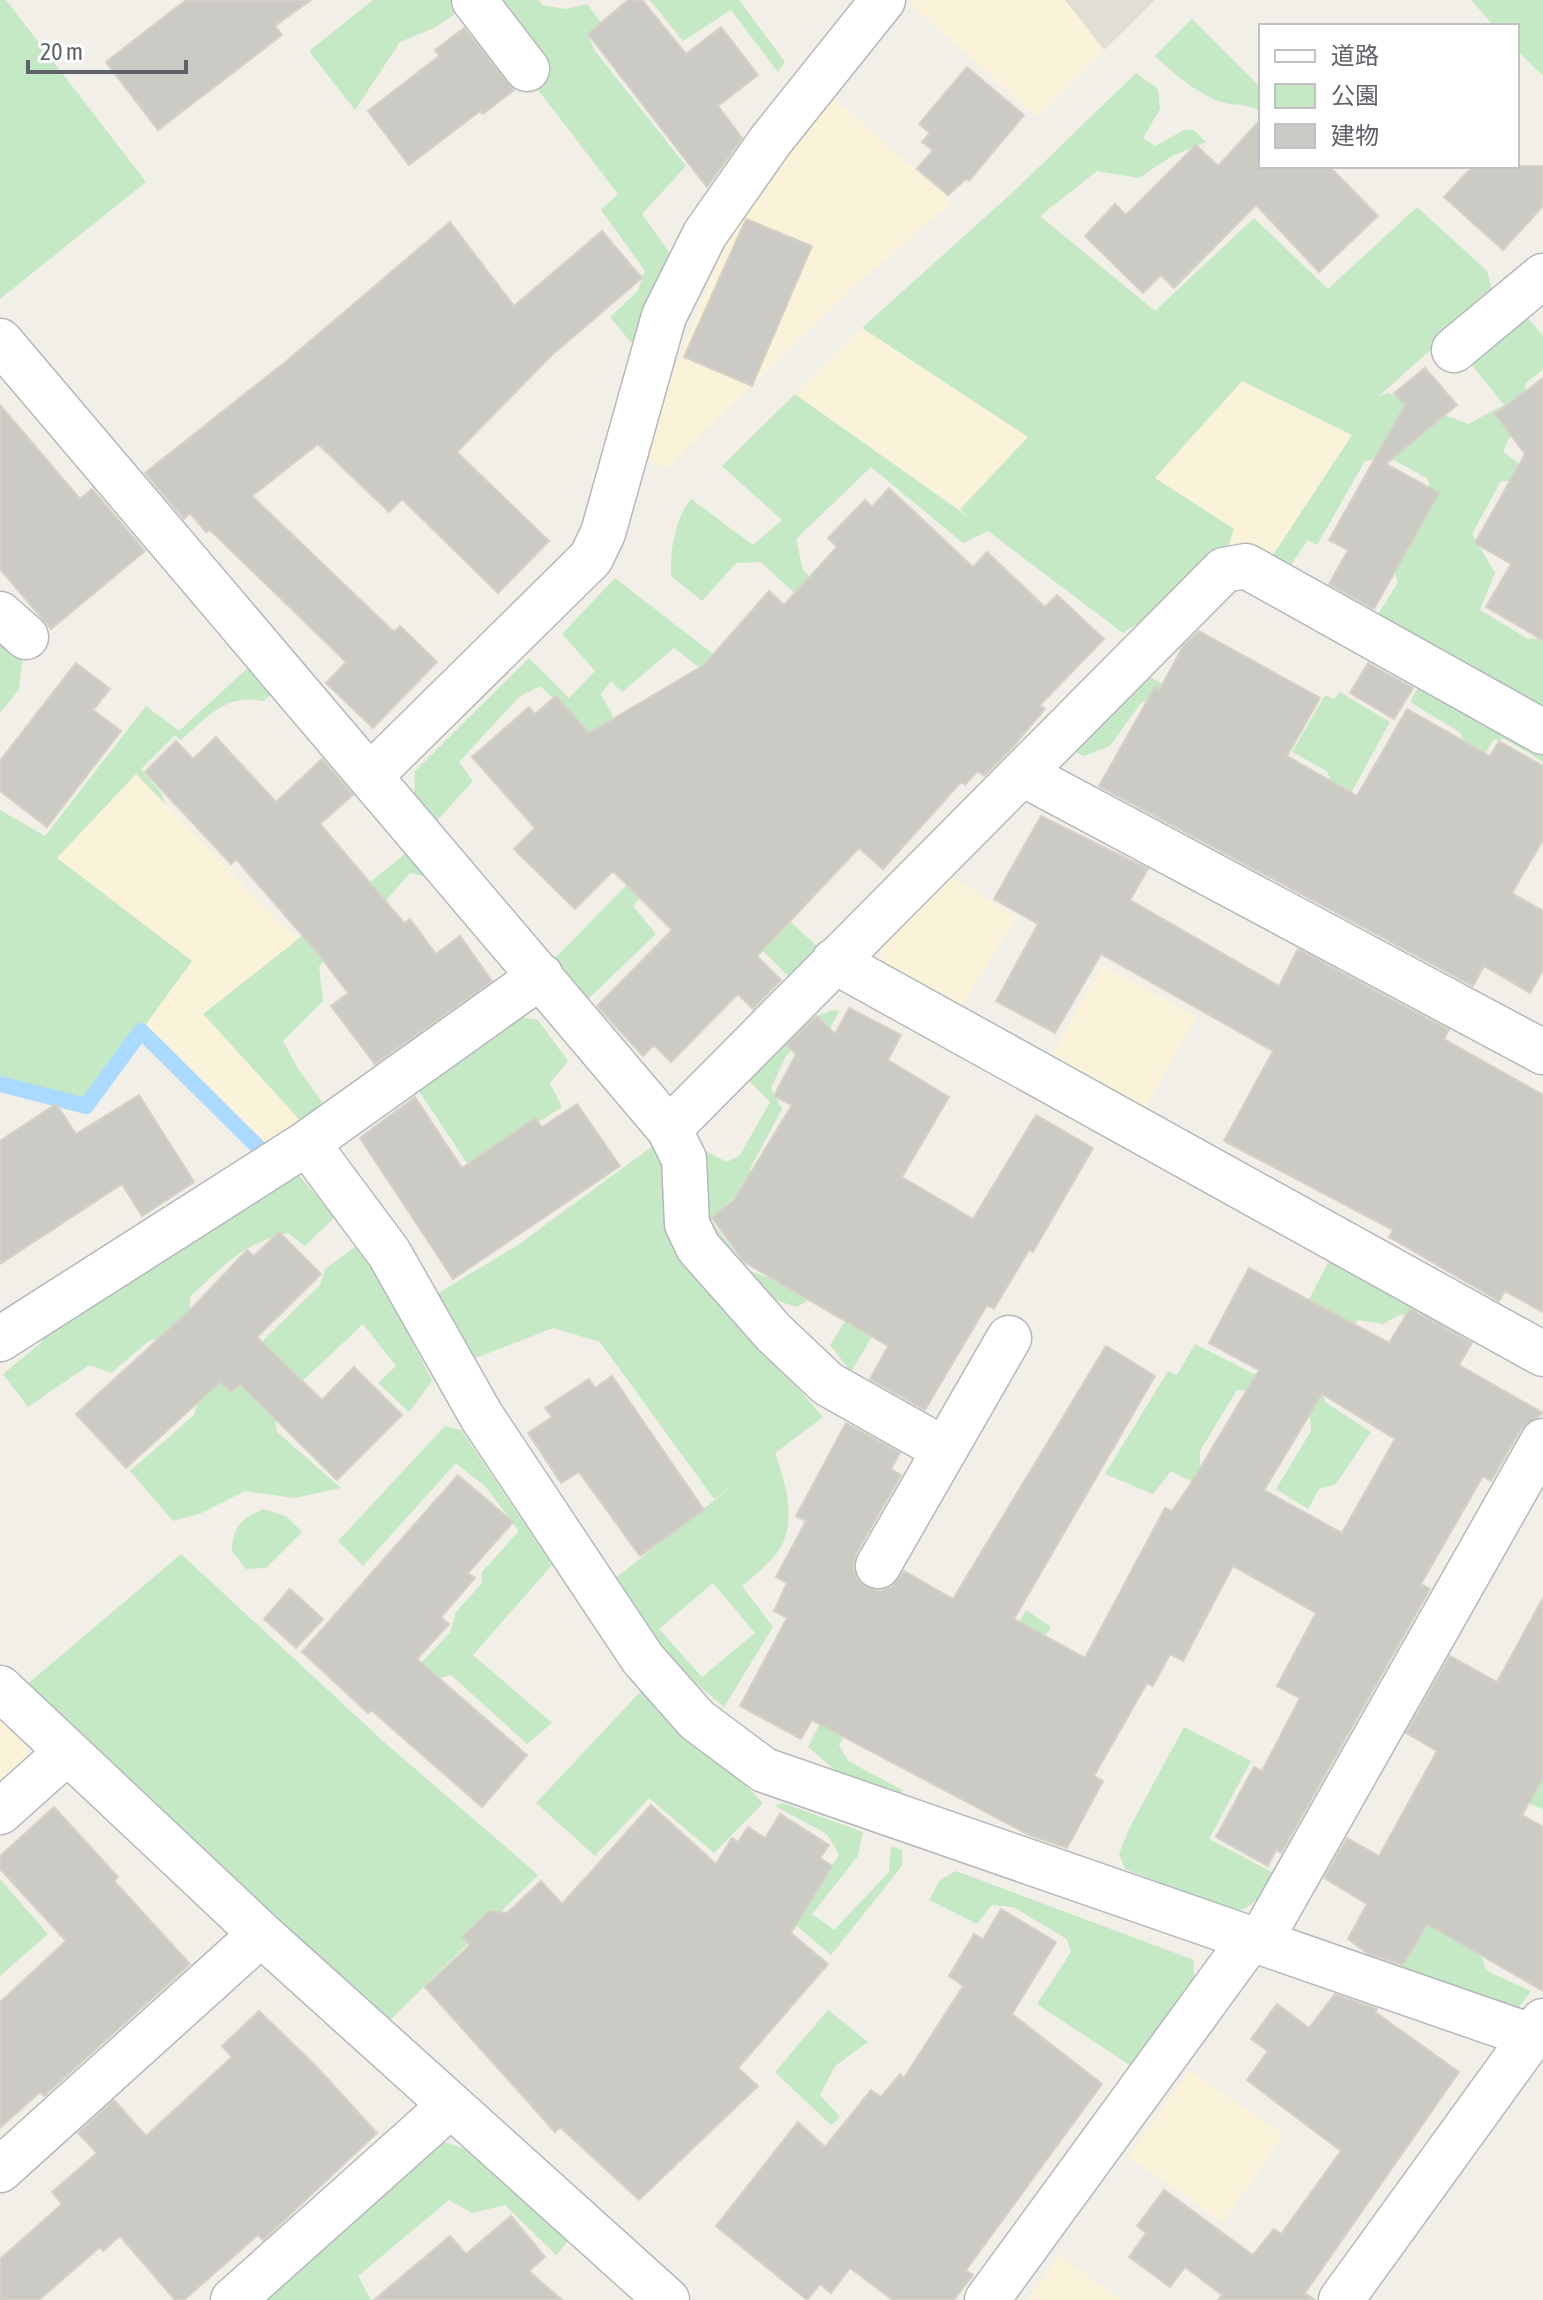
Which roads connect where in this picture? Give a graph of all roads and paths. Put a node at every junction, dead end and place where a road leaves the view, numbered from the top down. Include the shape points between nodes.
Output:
1 (474, 0) edge
2 (883, 0) edge
3 (527, 69) dead end
4 (1543, 276) edge
5 (0, 341) edge
6 (1454, 350) dead end
7 (1543, 732) edge
8 (372, 774) junction
9 (1023, 774) junction
10 (834, 961) junction
11 (541, 976) junction
12 (1543, 1052) edge
13 (669, 1129) junction
14 (307, 1143) junction
15 (1009, 1338) dead end
16 (0, 1339) edge
17 (1543, 1354) edge
18 (1543, 1441) edge
19 (945, 1450) junction
20 (878, 1566) dead end
21 (0, 1688) edge
22 (66, 1753) junction
23 (0, 1812) edge
24 (261, 1934) junction
25 (1256, 1939) junction
26 (1539, 2029) edge
27 (451, 2105) junction
28 (0, 2170) edge
29 (233, 2300) edge
30 (667, 2300) edge
31 (987, 2300) edge
32 (1341, 2300) edge

1 - 3 street
2 - 8 street via 771,140 705,234 664,316 603,533 591,558
4 - 6 street
5 - 8 street
7 - 9 street via 1246,566 1224,570
8 - 11 street
9 - 10 street
9 - 12 street
10 - 13 street
10 - 17 street
11 - 13 street
11 - 14 street
13 - 19 street via 684,1159 687,1224 698,1247 774,1333 828,1384
14 - 16 street
14 - 25 street via 389,1253 482,1417 635,1647 697,1720 764,1770
15 - 19 street
18 - 25 street
19 - 20 street
21 - 22 street
22 - 23 street
22 - 24 street
24 - 27 street
24 - 28 street
25 - 26 street
25 - 31 street
26 - 32 street
27 - 29 street
27 - 30 street

